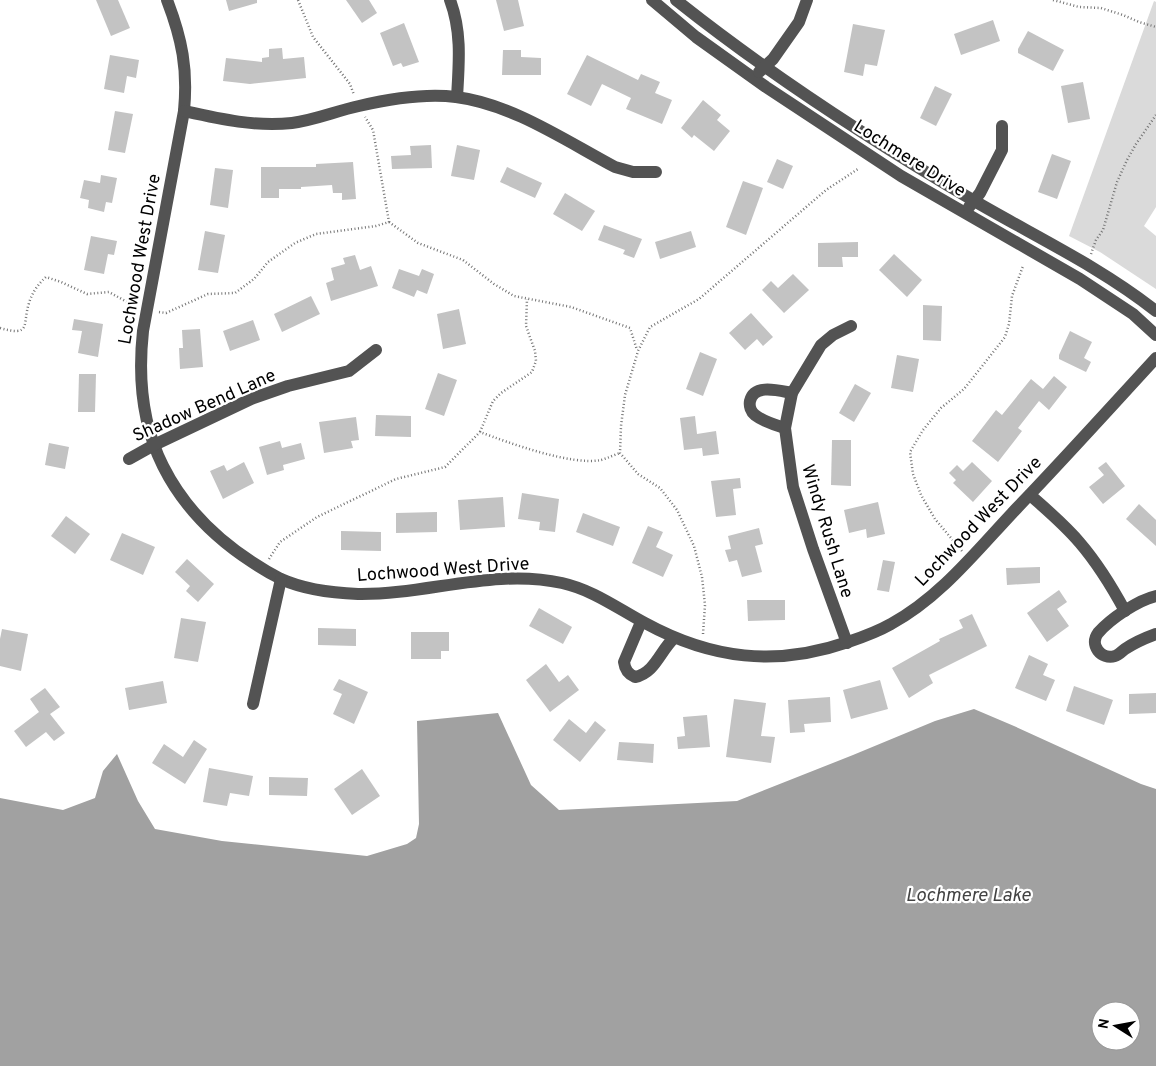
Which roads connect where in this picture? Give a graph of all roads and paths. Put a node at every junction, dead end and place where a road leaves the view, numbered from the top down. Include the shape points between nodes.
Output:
1 (167, 0) edge
2 (298, 0) edge
3 (450, 0) edge
4 (652, 0) edge
5 (676, 0) edge
6 (807, 0) edge
7 (1053, 0) edge
8 (1156, 27) edge
9 (764, 67) junction
10 (754, 78) junction
11 (457, 97) junction
12 (358, 106) junction
13 (184, 111) junction
14 (1156, 115) edge
15 (1002, 126) dead end
16 (858, 169) dead end
17 (656, 172) dead end
18 (974, 201) junction
19 (964, 213) junction
20 (388, 222) junction
21 (1091, 254) dead end
22 (1023, 266) dead end
23 (527, 299) junction
24 (146, 310) junction
25 (1156, 311) edge
26 (851, 326) dead end
27 (0, 328) edge
28 (1156, 336) edge
29 (376, 350) dead end
30 (638, 351) junction
31 (1156, 358) edge
32 (792, 393) junction
33 (784, 428) junction
34 (480, 432) junction
35 (154, 445) junction
36 (620, 453) junction
37 (128, 459) dead end
38 (1030, 495) junction
39 (970, 558) junction
40 (263, 569) junction
41 (281, 579) junction
42 (1156, 596) edge
43 (1125, 610) junction
44 (642, 622) junction
45 (1156, 634) edge
46 (674, 638) junction
47 (846, 643) junction
48 (702, 648) junction
49 (253, 704) dead end

1 - 13 street, Lochwood West Drive via 184,58
2 - 12 path via 313,37 350,84
3 - 11 street via 459,37
4 - 10 street, Lochmere Drive via 696,37
5 - 9 street, Lochmere Drive
6 - 9 street via 798,22 773,60
7 - 8 path via 1079,7 1101,8
9 - 10 street
9 - 18 street, Lochmere Drive via 877,144
10 - 19 street, Lochmere Drive via 901,176
11 - 12 street via 406,98
11 - 17 street via 509,112 615,167 633,172
12 - 13 street via 313,119 276,124 239,122
12 - 20 path via 373,130
13 - 24 street, Lochwood West Drive
14 - 21 path via 1127,160 1103,230
15 - 18 street via 1002,150
16 - 30 path via 826,190 699,299 650,327
18 - 19 street
18 - 25 street, Lochmere Drive via 1088,264
19 - 28 street, Lochmere Drive via 1080,279 1133,314
20 - 23 path via 418,243 463,260 503,291
20 - 24 path via 316,234 296,243 268,262 254,279 235,293 208,294 166,314
22 - 39 path via 1012,296 1005,337 964,389 941,408 910,452 912,474 921,495 935,519
23 - 30 path via 571,307 630,328
23 - 34 path via 526,326 536,351 536,361 532,372 493,400
24 - 27 path via 134,307 109,292 86,294 46,277 29,302 24,328 13,332
24 - 35 street, Lochwood West Drive via 140,375
26 - 32 street, Windy Rush Lane via 821,344
29 - 35 street, Shadow Bend Lane via 350,371 270,392
30 - 36 path via 625,395
31 - 38 street, Lochwood West Drive
32 - 33 street, Windy Rush Lane
32 - 33 street via 765,390 753,394 750,400 755,415
33 - 47 street, Windy Rush Lane via 793,487
34 - 36 path via 544,453 580,460 600,460
34 - 40 path via 445,467 396,479 317,517 280,542
35 - 37 street, Shadow Bend Lane
35 - 40 street, Lochwood West Drive via 171,481 194,513 219,538
36 - 48 path via 638,474 660,488 677,510 694,546 702,577
38 - 39 street, Lochwood West Drive
38 - 43 street via 1080,543
39 - 47 street, Lochwood West Drive via 936,592 906,614 875,632
40 - 41 street, Lochwood West Drive
41 - 44 street, Lochwood West Drive via 360,594 528,578 565,584 602,597
41 - 49 street
42 - 43 street
43 - 45 street via 1098,634 1096,649 1101,654 1117,656
44 - 46 street, Lochwood West Drive
44 - 46 street via 624,662 628,674 635,677 645,674
46 - 48 street, Lochwood West Drive
47 - 48 street, Lochwood West Drive via 802,655 777,657 727,654

